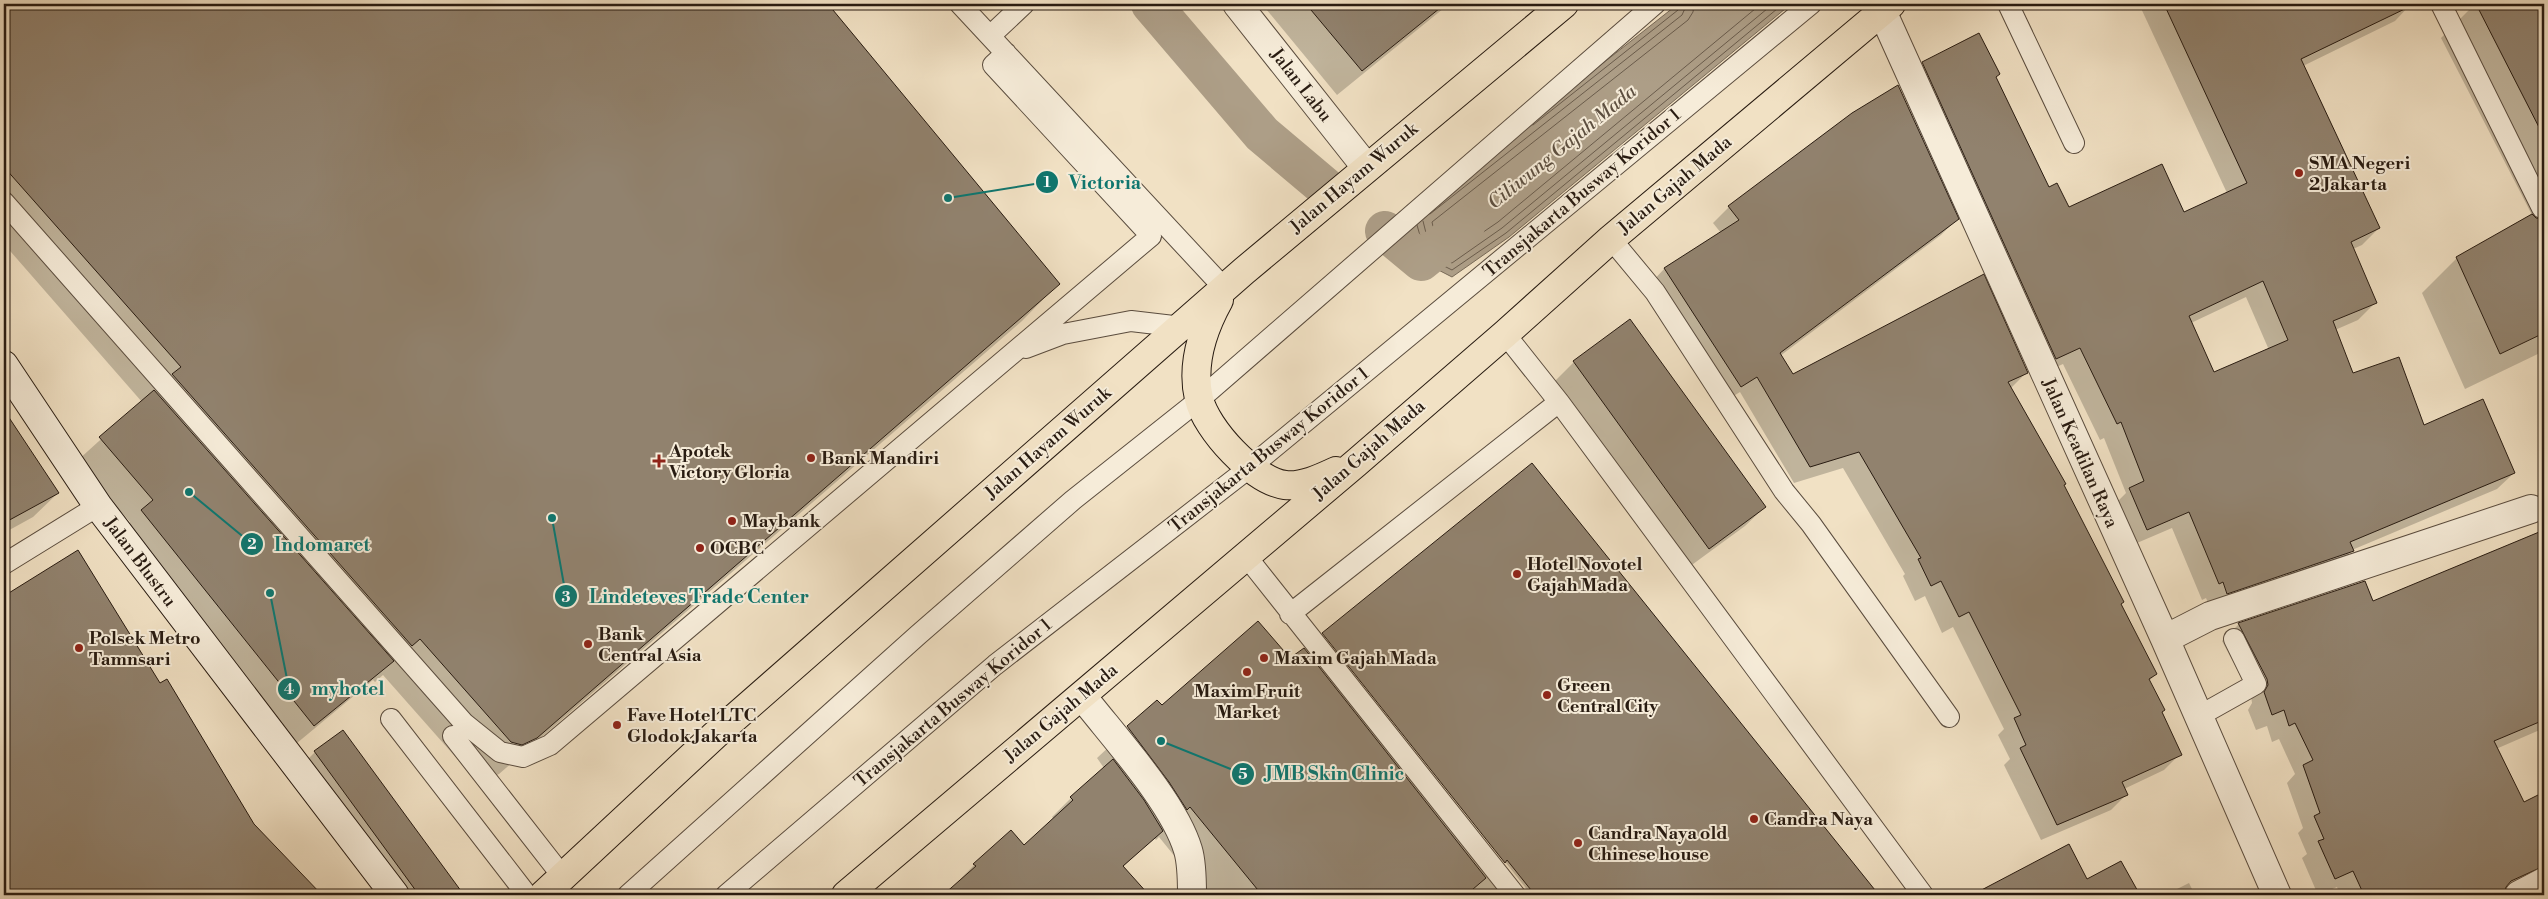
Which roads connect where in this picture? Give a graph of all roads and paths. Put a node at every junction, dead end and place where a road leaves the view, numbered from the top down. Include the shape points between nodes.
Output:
1 (960, 4) edge
2 (1236, 4) edge
3 (1564, 4) edge
4 (1655, 4) edge
5 (1811, 4) edge
6 (2008, 4) edge
7 (2441, 4) edge
8 (1019, 8) edge
9 (1886, 8) edge
10 (990, 36) junction
11 (1006, 53) junction
12 (2074, 143) dead end
13 (1366, 167) junction
14 (4, 202) edge
15 (2542, 208) dead end
16 (1610, 239) junction
17 (1225, 289) junction
18 (1182, 327) junction
19 (1505, 334) junction
20 (1013, 352) junction
21 (4, 365) edge
22 (1199, 400) junction
23 (1559, 402) junction
24 (1356, 463) junction
25 (1250, 468) junction
26 (98, 506) junction
27 (2531, 509) dead end
28 (1246, 556) junction
29 (4, 564) edge
30 (1290, 614) junction
31 (2165, 639) junction
32 (2234, 639) dead end
33 (1082, 696) junction
34 (2199, 716) junction
35 (1950, 717) dead end
36 (391, 719) dead end
37 (459, 729) junction
38 (563, 877) junction
39 (2544, 882) edge
40 (395, 895) edge
41 (527, 895) edge
42 (543, 895) edge
43 (628, 895) edge
44 (726, 895) edge
45 (846, 895) edge
46 (1192, 895) edge
47 (1515, 895) edge
48 (1923, 895) edge
49 (2277, 895) edge
50 (2519, 895) edge

1 - 10 lane
2 - 13 street, Jalan Labu
3 - 13 main road, Jalan Hayam Wuruk
4 - 22 lane
5 - 25 lane, Transjakarta Busway Koridor 1
6 - 12 lane
7 - 15 lane
8 - 10 lane
9 - 16 main road, Jalan Gajah Mada
9 - 31 street, Jalan Keadilan Raya
10 - 11 lane
11 - 17 lane
11 - 20 lane via 993,65 1151,236
13 - 17 main road, Jalan Hayam Wuruk
14 - 37 lane
16 - 19 main road, Jalan Gajah Mada
16 - 35 lane via 1655,292 1784,491
17 - 18 main road, Jalan Hayam Wuruk
17 - 22 main road via 1204,332 1197,363
18 - 20 lane via 1131,321 1063,334
18 - 38 main road, Jalan Hayam Wuruk via 715,734
19 - 23 lane
19 - 24 main road, Jalan Gajah Mada
20 - 37 lane via 550,745 523,757 500,752
21 - 26 street, Jalan Blustru
22 - 25 main road via 1219,437
22 - 43 lane via 1066,506
23 - 30 lane
23 - 48 lane
24 - 25 main road via 1320,478 1285,485
24 - 28 main road, Jalan Gajah Mada
25 - 44 lane, Transjakarta Busway Koridor 1 via 995,665
26 - 29 lane
26 - 40 street, Jalan Blustru
27 - 31 street via 2210,616
28 - 30 lane
28 - 33 main road, Jalan Gajah Mada
30 - 47 lane
31 - 34 street, Jalan Keadilan Raya
32 - 34 lane via 2256,684
33 - 45 main road, Jalan Gajah Mada
33 - 46 street via 1170,813 1188,850
34 - 49 street, Jalan Keadilan Raya
36 - 41 lane
37 - 38 lane
38 - 42 main road, Jalan Hayam Wuruk
39 - 50 street

